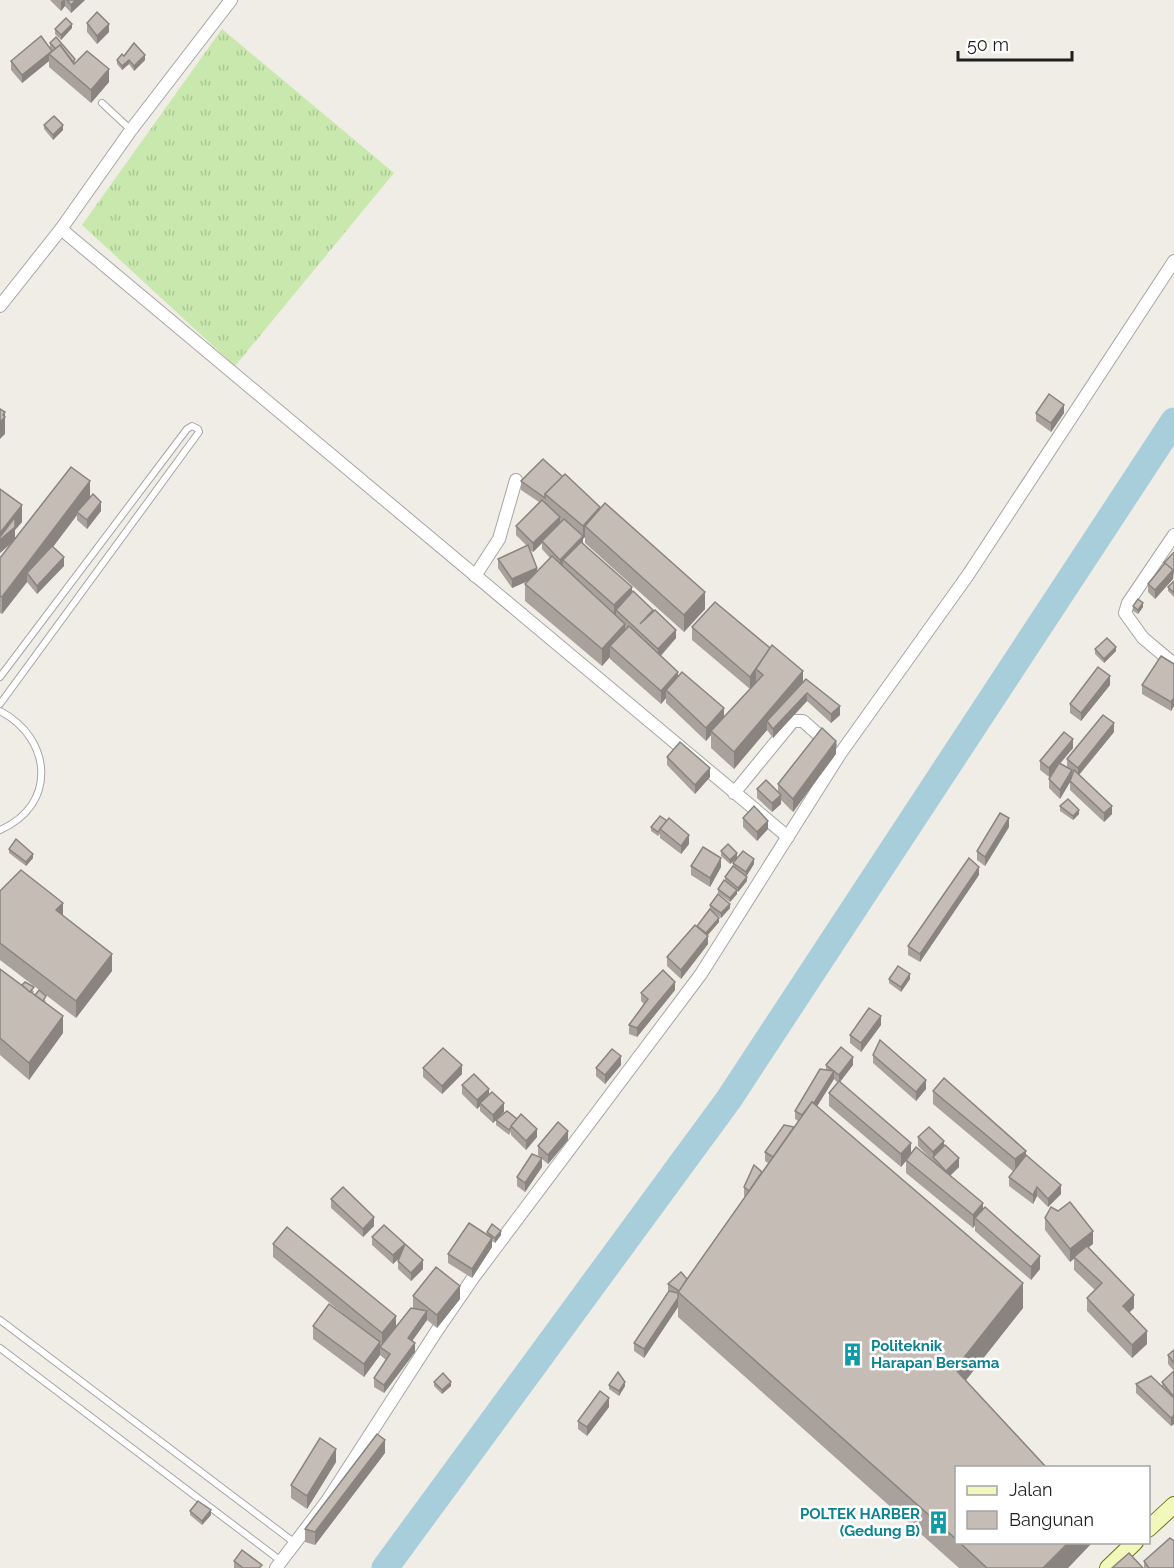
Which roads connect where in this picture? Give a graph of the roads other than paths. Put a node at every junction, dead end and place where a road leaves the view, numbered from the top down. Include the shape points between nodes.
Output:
1 (231, 0) edge
2 (102, 103) dead end
3 (131, 130) junction
4 (61, 229) junction
5 (1174, 261) edge
6 (0, 306) edge
7 (516, 480) dead end
8 (1174, 535) edge
9 (475, 576) junction
10 (1174, 664) edge
11 (0, 677) edge
12 (0, 704) edge
13 (0, 711) edge
14 (840, 754) junction
15 (734, 793) junction
16 (0, 830) edge
17 (788, 837) junction
18 (0, 1320) edge
19 (0, 1348) edge
20 (1174, 1505) edge
21 (1150, 1528) edge
22 (295, 1543) junction
23 (1133, 1544) edge
24 (278, 1565) edge
25 (1108, 1568) edge

1 - 3 street
2 - 3 lane
3 - 4 street
4 - 6 street
4 - 9 street
5 - 14 street via 968,574
7 - 9 street via 499,539
8 - 10 street via 1125,613 1143,638
9 - 15 street
11 - 12 lane via 187,429 198,429
13 - 16 lane via 25,729 37,748 42,770 35,799 26,812
14 - 15 street via 802,721 793,721
14 - 17 street
15 - 17 street
17 - 22 street via 701,974 474,1278 327,1501
18 - 22 lane
19 - 24 lane
20 - 21 main road
22 - 24 street
23 - 25 main road

